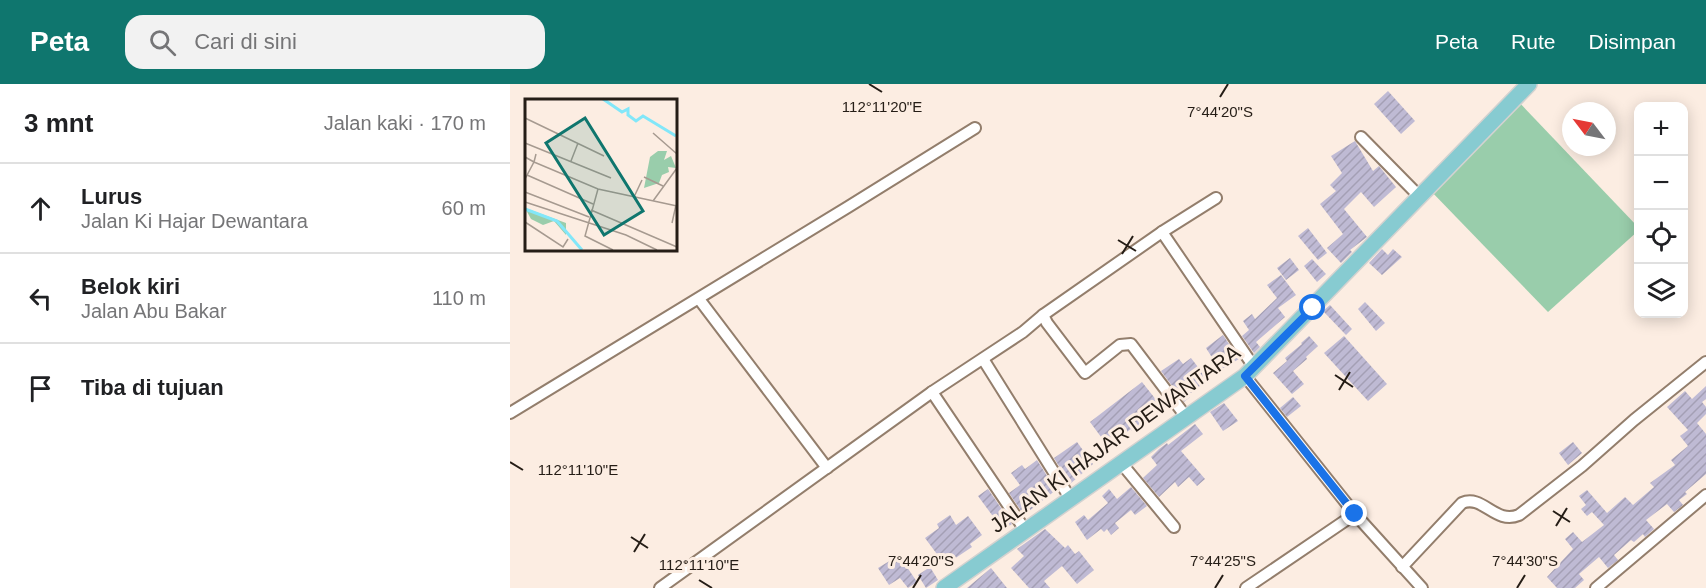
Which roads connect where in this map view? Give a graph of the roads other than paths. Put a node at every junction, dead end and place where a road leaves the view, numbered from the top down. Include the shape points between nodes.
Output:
1 (1525, 85) edge
2 (975, 128) dead end
3 (1361, 137) dead end
4 (1419, 196) junction
5 (1216, 198) dead end
6 (1162, 232) junction
7 (699, 299) junction
8 (1043, 315) junction
9 (983, 359) junction
10 (1706, 363) edge
11 (1250, 372) junction
12 (932, 392) junction
13 (510, 413) edge
14 (1187, 418) junction
15 (1122, 464) junction
16 (827, 468) junction
17 (1706, 495) edge
18 (1070, 498) junction
19 (1355, 514) junction
20 (1174, 527) dead end
21 (1025, 530) junction
22 (1402, 567) junction
23 (660, 588) edge
24 (944, 588) edge
25 (1246, 588) edge
26 (1422, 588) edge
27 (1596, 588) edge

1 - 4 main road, JALAN KI HAJAR DEWANTARA
2 - 7 street
3 - 4 street
4 - 11 main road, JALAN KI HAJAR DEWANTARA
5 - 6 street
6 - 8 street
6 - 11 street
7 - 13 street
7 - 16 street
8 - 9 street
8 - 14 street via 1085,373 1120,345 1131,344
9 - 12 street
9 - 18 street
10 - 22 street via 1519,515 1501,516 1468,500
11 - 14 main road, JALAN KI HAJAR DEWANTARA
11 - 19 street
12 - 16 street
12 - 21 street
14 - 15 main road, JALAN KI HAJAR DEWANTARA
15 - 18 main road, JALAN KI HAJAR DEWANTARA
15 - 20 street
16 - 23 street
17 - 27 street
18 - 21 main road, JALAN KI HAJAR DEWANTARA
19 - 22 street
19 - 25 street
21 - 24 main road, JALAN KI HAJAR DEWANTARA
22 - 26 street

